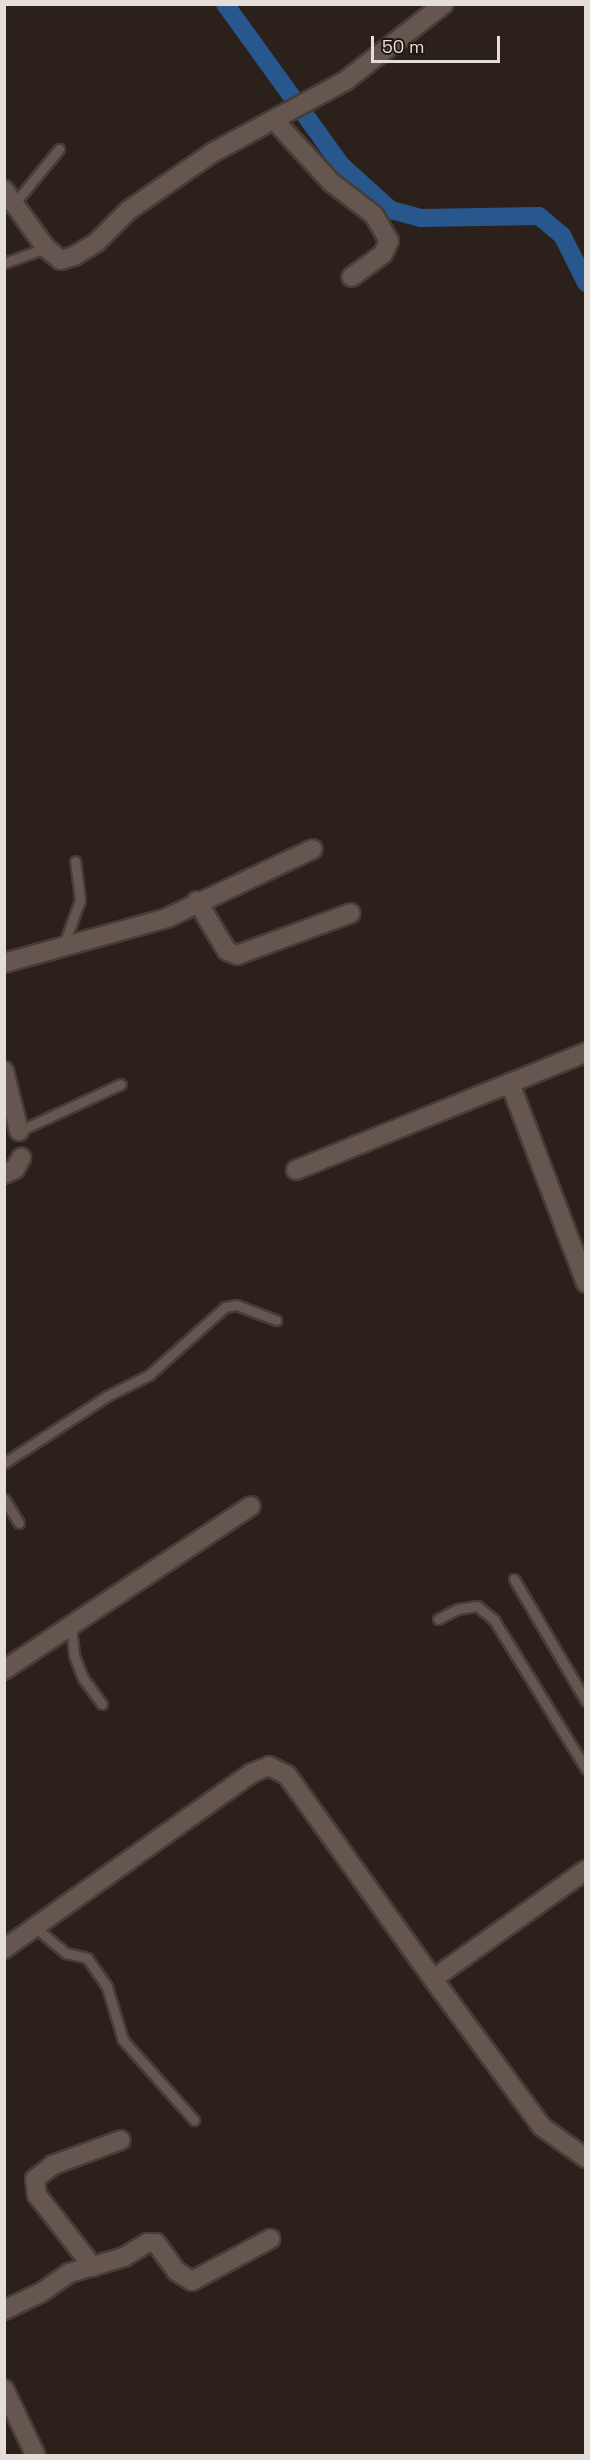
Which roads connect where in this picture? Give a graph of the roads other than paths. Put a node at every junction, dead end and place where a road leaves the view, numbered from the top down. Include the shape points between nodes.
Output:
1 (444, 4) edge
2 (280, 118) junction
3 (59, 149) dead end
4 (9, 197) edge
5 (46, 248) junction
6 (4, 263) edge
7 (351, 277) dead end
8 (313, 849) dead end
9 (75, 861) dead end
10 (198, 901) junction
11 (351, 913) dead end
12 (63, 949) junction
13 (4, 963) edge
14 (585, 1052) edge
15 (4, 1071) edge
16 (510, 1083) junction
17 (121, 1084) dead end
18 (19, 1131) joint
19 (21, 1158) dead end
20 (296, 1170) dead end
21 (4, 1174) edge
22 (585, 1283) edge
23 (276, 1320) dead end
24 (4, 1463) edge
25 (4, 1499) edge
26 (251, 1506) dead end
27 (19, 1523) dead end
28 (514, 1579) dead end
29 (438, 1619) dead end
30 (71, 1626) junction
31 (4, 1670) edge
32 (585, 1701) edge
33 (102, 1704) dead end
34 (585, 1769) edge
35 (585, 1870) edge
36 (37, 1929) junction
37 (4, 1949) edge
38 (433, 1979) junction
39 (194, 2120) dead end
40 (121, 2140) dead end
41 (585, 2158) edge
42 (270, 2239) dead end
43 (93, 2267) junction
44 (4, 2310) edge
45 (4, 2389) edge
46 (36, 2456) edge

1 - 2 street via 345,81
2 - 5 street via 212,153 129,210 86,251 61,260
2 - 7 street via 331,182 374,215 389,241 383,254
3 - 4 lane
4 - 5 street
5 - 6 lane
8 - 10 street
9 - 12 lane via 80,900 65,933
10 - 11 street via 233,954
10 - 12 street via 167,918
12 - 13 street
14 - 16 street
15 - 18 street
16 - 20 street
16 - 22 street
17 - 18 lane
19 - 21 street via 15,1169
23 - 24 lane via 236,1305 225,1307 149,1375 107,1396
25 - 27 lane
26 - 30 street
28 - 32 lane
29 - 34 lane via 458,1609 477,1606 494,1620
30 - 31 street
30 - 33 lane via 74,1655 83,1678
35 - 38 street
36 - 37 street
36 - 38 street via 252,1773 269,1766 287,1775
36 - 39 lane via 66,1953 87,1958 107,1987 123,2040
38 - 41 street via 542,2127
40 - 43 street via 53,2165 35,2179 37,2195
42 - 43 street via 192,2281 176,2271 156,2243 147,2243 124,2257
43 - 44 street via 69,2273 42,2292
45 - 46 street

